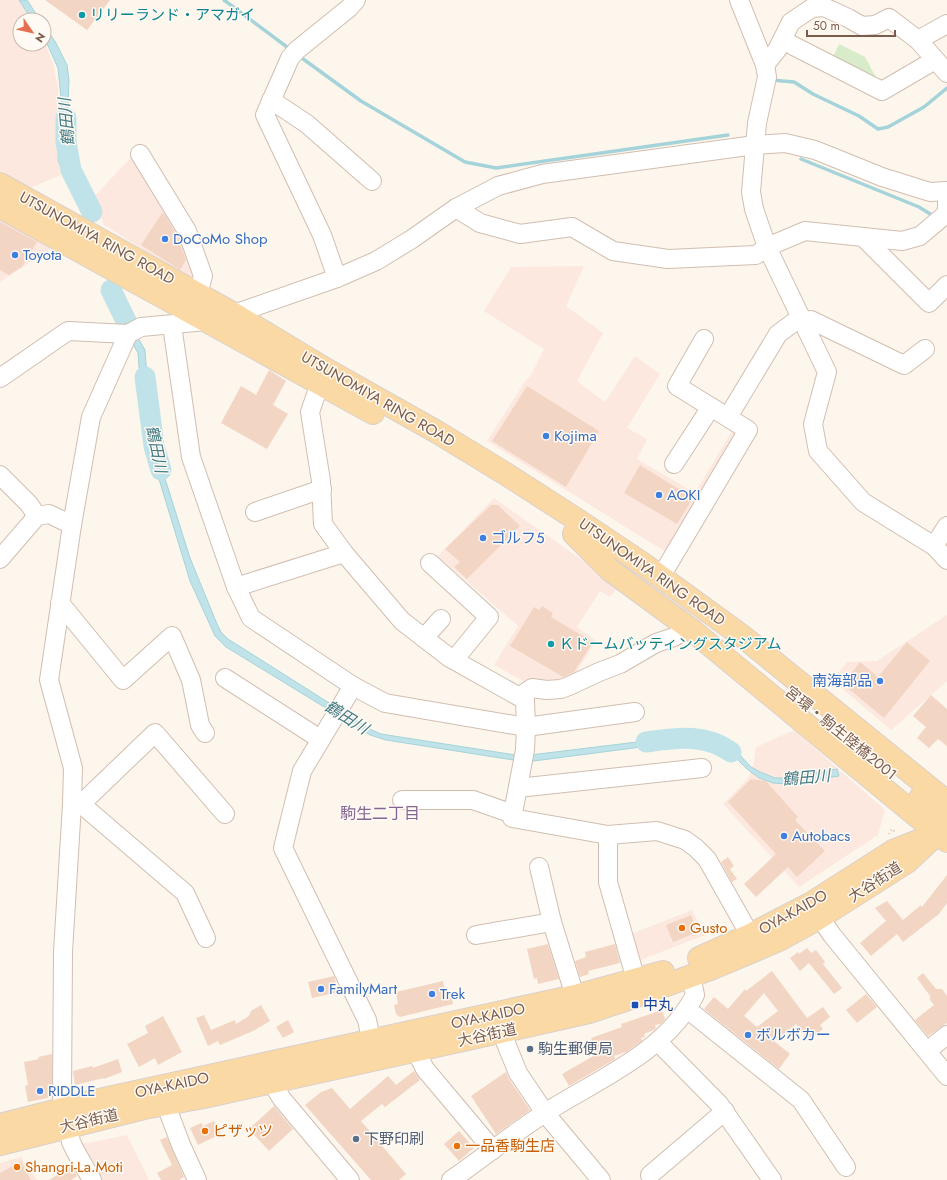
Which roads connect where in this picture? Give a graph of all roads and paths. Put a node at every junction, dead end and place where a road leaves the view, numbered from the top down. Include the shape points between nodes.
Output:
1 (356, 0) edge
2 (740, 0) edge
3 (947, 24) edge
4 (782, 40) junction
5 (918, 40) junction
6 (765, 65) junction
7 (941, 67) edge
8 (271, 100) junction
9 (755, 145) junction
10 (140, 154) dead end
11 (372, 181) dead end
12 (0, 184) edge
13 (947, 191) edge
14 (0, 207) edge
15 (456, 208) junction
16 (864, 237) junction
17 (767, 247) junction
18 (337, 278) junction
19 (947, 285) edge
20 (198, 294) junction
21 (234, 314) junction
22 (802, 320) junction
23 (206, 321) junction
24 (172, 325) junction
25 (135, 331) junction
26 (704, 338) dead end
27 (925, 349) dead end
28 (0, 378) edge
29 (320, 383) junction
30 (711, 407) junction
31 (728, 417) junction
32 (674, 464) dead end
33 (0, 475) edge
34 (322, 489) junction
35 (255, 512) dead end
36 (37, 516) junction
37 (72, 525) junction
38 (947, 526) edge
39 (578, 529) junction
40 (934, 546) junction
41 (344, 553) junction
42 (0, 559) edge
43 (947, 560) edge
44 (430, 563) dead end
45 (666, 568) junction
46 (236, 587) junction
47 (60, 603) junction
48 (441, 619) dead end
49 (688, 628) junction
50 (424, 638) junction
51 (738, 642) junction
52 (454, 660) junction
53 (225, 678) dead end
54 (353, 686) junction
55 (522, 698) junction
56 (635, 712) dead end
57 (526, 727) junction
58 (205, 733) dead end
59 (320, 739) junction
60 (702, 768) dead end
61 (947, 786) edge
62 (518, 788) junction
63 (402, 800) dead end
64 (947, 802) edge
65 (77, 804) junction
66 (225, 814) dead end
67 (513, 814) junction
68 (945, 830) edge
69 (608, 835) junction
70 (540, 867) dead end
71 (814, 911) junction
72 (552, 922) junction
73 (476, 935) dead end
74 (750, 935) junction
75 (206, 938) dead end
76 (691, 977) junction
77 (636, 980) junction
78 (575, 996) junction
79 (687, 1009) junction
80 (501, 1022) junction
81 (947, 1035) edge
82 (658, 1042) junction
83 (373, 1050) junction
84 (418, 1050) junction
85 (927, 1051) junction
86 (947, 1076) edge
87 (275, 1082) junction
88 (166, 1105) junction
89 (724, 1111) junction
90 (545, 1113) junction
91 (66, 1118) junction
92 (0, 1125) edge
93 (0, 1144) edge
94 (494, 1150) junction
95 (846, 1167) dead end
96 (649, 1178) edge
97 (92, 1180) edge
98 (197, 1180) edge
99 (350, 1180) edge
100 (451, 1180) edge
101 (601, 1180) edge
102 (772, 1180) edge

1 - 8 street via 293,54
2 - 6 street
3 - 5 street
4 - 5 street via 791,22 812,8 824,7 862,26 875,25 889,18
4 - 6 street
4 - 7 street via 882,91
5 - 7 street
6 - 9 street via 767,77
8 - 11 street via 307,124
8 - 18 street via 265,115 322,236
9 - 13 street via 785,143 815,150 882,177 930,192
9 - 15 street via 542,174 498,186
9 - 17 street via 752,192 754,209
10 - 20 street via 187,231 203,276
12 - 20 main road, UTSUNOMIYA RING ROAD
13 - 16 street via 947,214 920,236 902,241
14 - 23 main road, UTSUNOMIYA RING ROAD
15 - 17 street via 480,223 520,234 572,228 613,251 668,259 756,254
15 - 18 street via 376,261
16 - 17 street via 805,231
16 - 19 street via 929,303
17 - 22 street
18 - 21 street
20 - 21 main road, UTSUNOMIYA RING ROAD
21 - 23 street
21 - 39 main road, UTSUNOMIYA RING ROAD via 506,474
22 - 27 street via 812,320 904,365
22 - 31 street via 778,334
22 - 40 street via 827,372 813,424 818,451 863,502
23 - 24 street
23 - 29 main road, UTSUNOMIYA RING ROAD
24 - 25 street
24 - 46 street via 191,457
25 - 28 street via 68,331
25 - 37 street via 91,417
26 - 30 street via 677,386
29 - 34 street via 310,412
29 - 39 main road, UTSUNOMIYA RING ROAD
30 - 31 street
30 - 32 street
31 - 45 street via 748,430
33 - 36 street via 29,504
34 - 35 street
34 - 41 street via 323,524
36 - 37 street via 49,514
36 - 42 street
37 - 47 street
38 - 40 street
39 - 45 main road via 631,545
39 - 49 main road via 610,570
39 - 51 main road, UTSUNOMIYA RING ROAD via 679,607
40 - 43 street
41 - 46 street
41 - 50 street via 402,620
44 - 52 street via 489,617
45 - 61 main road via 707,595
46 - 54 street via 251,618
47 - 58 street via 123,680 172,636 191,680 200,725
47 - 65 street via 49,680 73,768
48 - 50 street
49 - 55 street via 620,664 569,686 547,690 532,688
49 - 68 main road
50 - 52 street
51 - 64 main road, 宮環・駒生陸橋2001
51 - 68 main road, 宮環・駒生陸橋2001
52 - 55 street
53 - 59 street
54 - 57 street via 385,702
54 - 59 street
55 - 57 street via 526,700
56 - 57 street
57 - 62 street
59 - 83 street via 302,771 283,848 367,1020
60 - 62 street
62 - 67 street
63 - 67 street via 474,800
65 - 66 street via 155,733
65 - 75 street via 185,893
65 - 91 street via 63,952 62,1096
67 - 69 street via 512,818
68 - 71 main road, OYA-KAIDO via 893,851
69 - 74 street via 657,831 685,840 707,859
69 - 77 street via 608,882
70 - 72 street
71 - 74 main road, OYA-KAIDO
71 - 76 main road, 大谷街道 via 779,940
71 - 85 street
72 - 73 street
72 - 78 street
74 - 77 main road, OYA-KAIDO via 693,961
76 - 79 street via 696,995
76 - 80 main road, 大谷街道 via 589,1012
77 - 78 main road, OYA-KAIDO
78 - 80 main road, OYA-KAIDO
79 - 82 street
79 - 95 street via 801,1100
80 - 83 main road, OYA-KAIDO
80 - 84 main road, 大谷街道
80 - 90 street via 505,1041 518,1073
81 - 85 street
82 - 89 street
82 - 90 street via 609,1076
83 - 84 main road, 大谷街道
83 - 87 main road, 大谷街道
83 - 91 main road, OYA-KAIDO
84 - 94 street via 425,1069
85 - 86 street
87 - 88 main road, 大谷街道
87 - 99 street via 282,1099
88 - 91 main road, 大谷街道
88 - 98 street
89 - 96 street
89 - 102 street
90 - 94 street
90 - 101 street
91 - 92 main road, OYA-KAIDO
91 - 93 main road, 大谷街道
91 - 97 street via 74,1148
94 - 100 street

